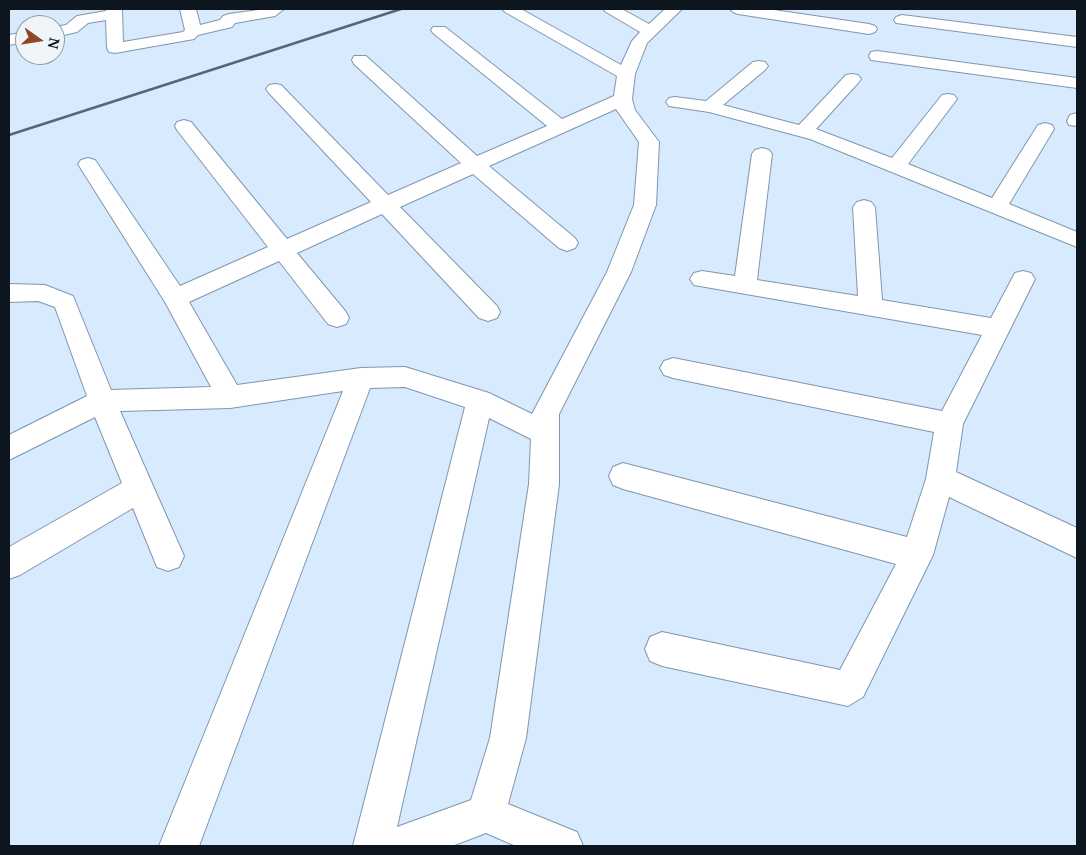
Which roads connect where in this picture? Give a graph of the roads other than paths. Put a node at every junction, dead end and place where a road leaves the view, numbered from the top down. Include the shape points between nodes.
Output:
1 (188, 9) edge
2 (510, 9) edge
3 (611, 9) edge
4 (674, 9) edge
5 (738, 9) edge
6 (272, 10) edge
7 (114, 11) edge
8 (902, 20) dead end
9 (869, 29) dead end
10 (65, 30) edge
11 (439, 30) dead end
12 (193, 31) junction
13 (651, 31) junction
14 (1077, 42) edge
15 (877, 56) dead end
16 (360, 60) dead end
17 (759, 66) dead end
18 (954, 66) junction
19 (852, 79) dead end
20 (1077, 83) edge
21 (624, 87) junction
22 (275, 89) dead end
23 (675, 102) dead end
24 (710, 106) junction
25 (184, 126) dead end
26 (560, 127) junction
27 (1045, 129) dead end
28 (804, 131) junction
29 (762, 154) dead end
30 (88, 164) dead end
31 (475, 165) junction
32 (895, 167) junction
33 (384, 204) junction
34 (864, 207) dead end
35 (996, 208) junction
36 (1077, 240) edge
37 (567, 243) dead end
38 (284, 250) junction
39 (702, 279) dead end
40 (1022, 279) dead end
41 (745, 285) junction
42 (9, 293) edge
43 (175, 298) junction
44 (871, 306) junction
45 (488, 312) dead end
46 (337, 318) dead end
47 (998, 328) junction
48 (673, 368) dead end
49 (361, 378) junction
50 (230, 397) junction
51 (102, 401) junction
52 (480, 401) junction
53 (949, 424) junction
54 (545, 433) junction
55 (9, 448) edge
56 (623, 476) dead end
57 (940, 479) junction
58 (139, 489) junction
59 (1077, 543) edge
60 (917, 555) junction
61 (168, 556) dead end
62 (9, 564) edge
63 (662, 649) dead end
64 (486, 814) junction
65 (179, 846) edge
66 (395, 846) edge
67 (563, 846) edge

1 - 12 street
2 - 21 street via 605,64
3 - 13 street
4 - 13 street
5 - 9 street
6 - 12 street
7 - 10 street via 83,19 72,29
7 - 12 street via 115,48 188,36
8 - 14 street
11 - 26 street
13 - 21 street via 640,41
15 - 18 street
16 - 31 street
17 - 24 street
18 - 20 street
18 - 32 street via 953,96
19 - 28 street
21 - 26 street
21 - 54 street via 626,111 649,142 646,205 619,272 545,414
22 - 33 street
23 - 24 street
24 - 28 street
25 - 38 street
26 - 31 street
27 - 35 street
28 - 32 street
29 - 41 street
30 - 43 street
31 - 33 street
31 - 37 street
32 - 35 street
33 - 38 street
33 - 45 street
34 - 44 street
35 - 36 street
38 - 43 street
38 - 46 street
39 - 41 street
40 - 47 street
41 - 44 street
42 - 51 street via 45,293 56,295 64,302
43 - 50 street
44 - 47 street
47 - 53 street
48 - 53 street
49 - 50 street
49 - 52 street via 405,378
49 - 65 street
50 - 51 street
51 - 55 street
51 - 58 street
52 - 54 street
52 - 66 street via 384,802
53 - 57 street
54 - 64 street via 544,484 508,738
56 - 60 street
57 - 59 street
57 - 60 street
58 - 61 street
58 - 62 street
60 - 63 street via 848,688
64 - 66 street
64 - 67 street

